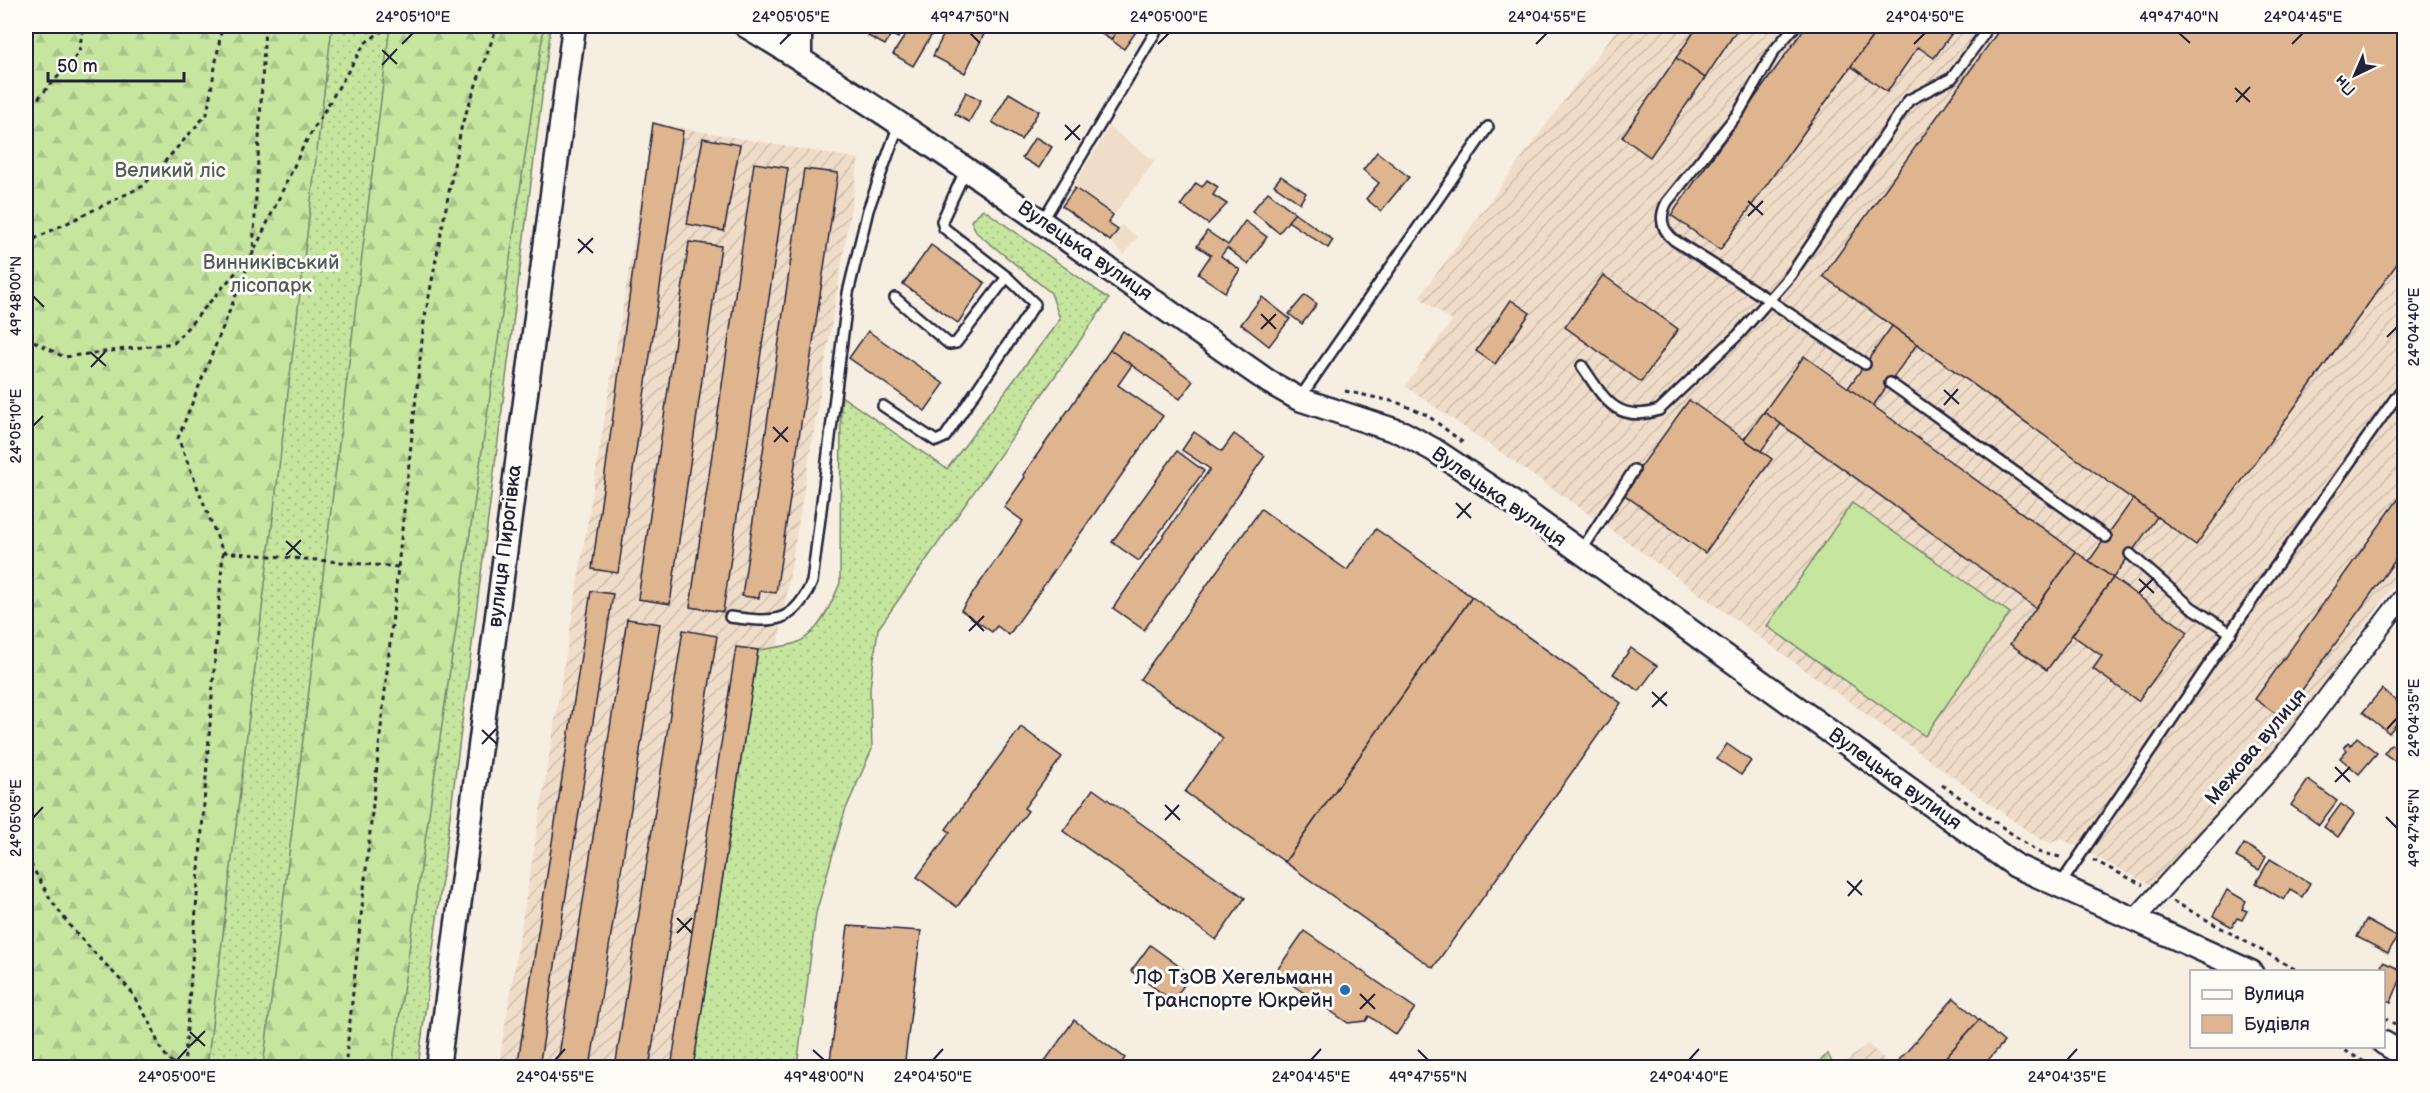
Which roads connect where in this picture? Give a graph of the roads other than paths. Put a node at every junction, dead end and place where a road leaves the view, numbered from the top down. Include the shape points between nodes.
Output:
1 (574, 26) edge
2 (746, 26) edge
3 (800, 26) edge
4 (1159, 26) edge
5 (1795, 26) edge
6 (1984, 34) dead end
7 (800, 58) junction
8 (898, 124) junction
9 (1488, 127) dead end
10 (966, 169) junction
11 (1043, 220) junction
12 (1007, 277) junction
13 (895, 298) dead end
14 (1769, 300) junction
15 (1865, 364) dead end
16 (1582, 366) dead end
17 (1890, 382) dead end
18 (2404, 386) edge
19 (1299, 399) junction
20 (883, 406) dead end
21 (1634, 470) dead end
22 (2106, 537) dead end
23 (1579, 553) junction
24 (2130, 554) dead end
25 (2404, 596) edge
26 (730, 617) dead end
27 (2231, 633) junction
28 (2060, 885) junction
29 (2134, 920) junction
30 (2247, 970) edge
31 (2385, 1044) edge
32 (2404, 1055) edge
33 (438, 1068) edge

1 - 33 street, вулиця Пирогівка
2 - 7 street, Вулецька вулиця
3 - 7 street
4 - 11 lane
5 - 14 lane via 1774,51 1738,112 1667,202 1662,218 1674,240
6 - 14 lane via 1952,78 1909,100 1790,276
7 - 8 street, Вулецька вулиця
8 - 10 street, Вулецька вулиця
8 - 26 lane via 868,210 848,293 812,582 790,615 764,621
9 - 19 lane
10 - 11 street, Вулецька вулиця
10 - 12 lane via 942,221 944,228
11 - 19 street, Вулецька вулиця via 1233,357
12 - 13 lane via 956,343 949,344
12 - 20 lane via 1035,304 945,437 936,441
14 - 15 lane
14 - 16 lane via 1659,410 1645,415 1621,413
17 - 22 lane
18 - 27 lane
19 - 23 street, Вулецька вулиця via 1403,433 1424,444 1505,497
21 - 23 lane
23 - 28 street, Вулецька вулиця via 2016,866
24 - 27 lane via 2191,607
25 - 29 street, Межова вулиця via 2282,757
27 - 28 lane
28 - 29 street, Вулецька вулиця
29 - 30 street, Вулецька вулиця
31 - 32 street

